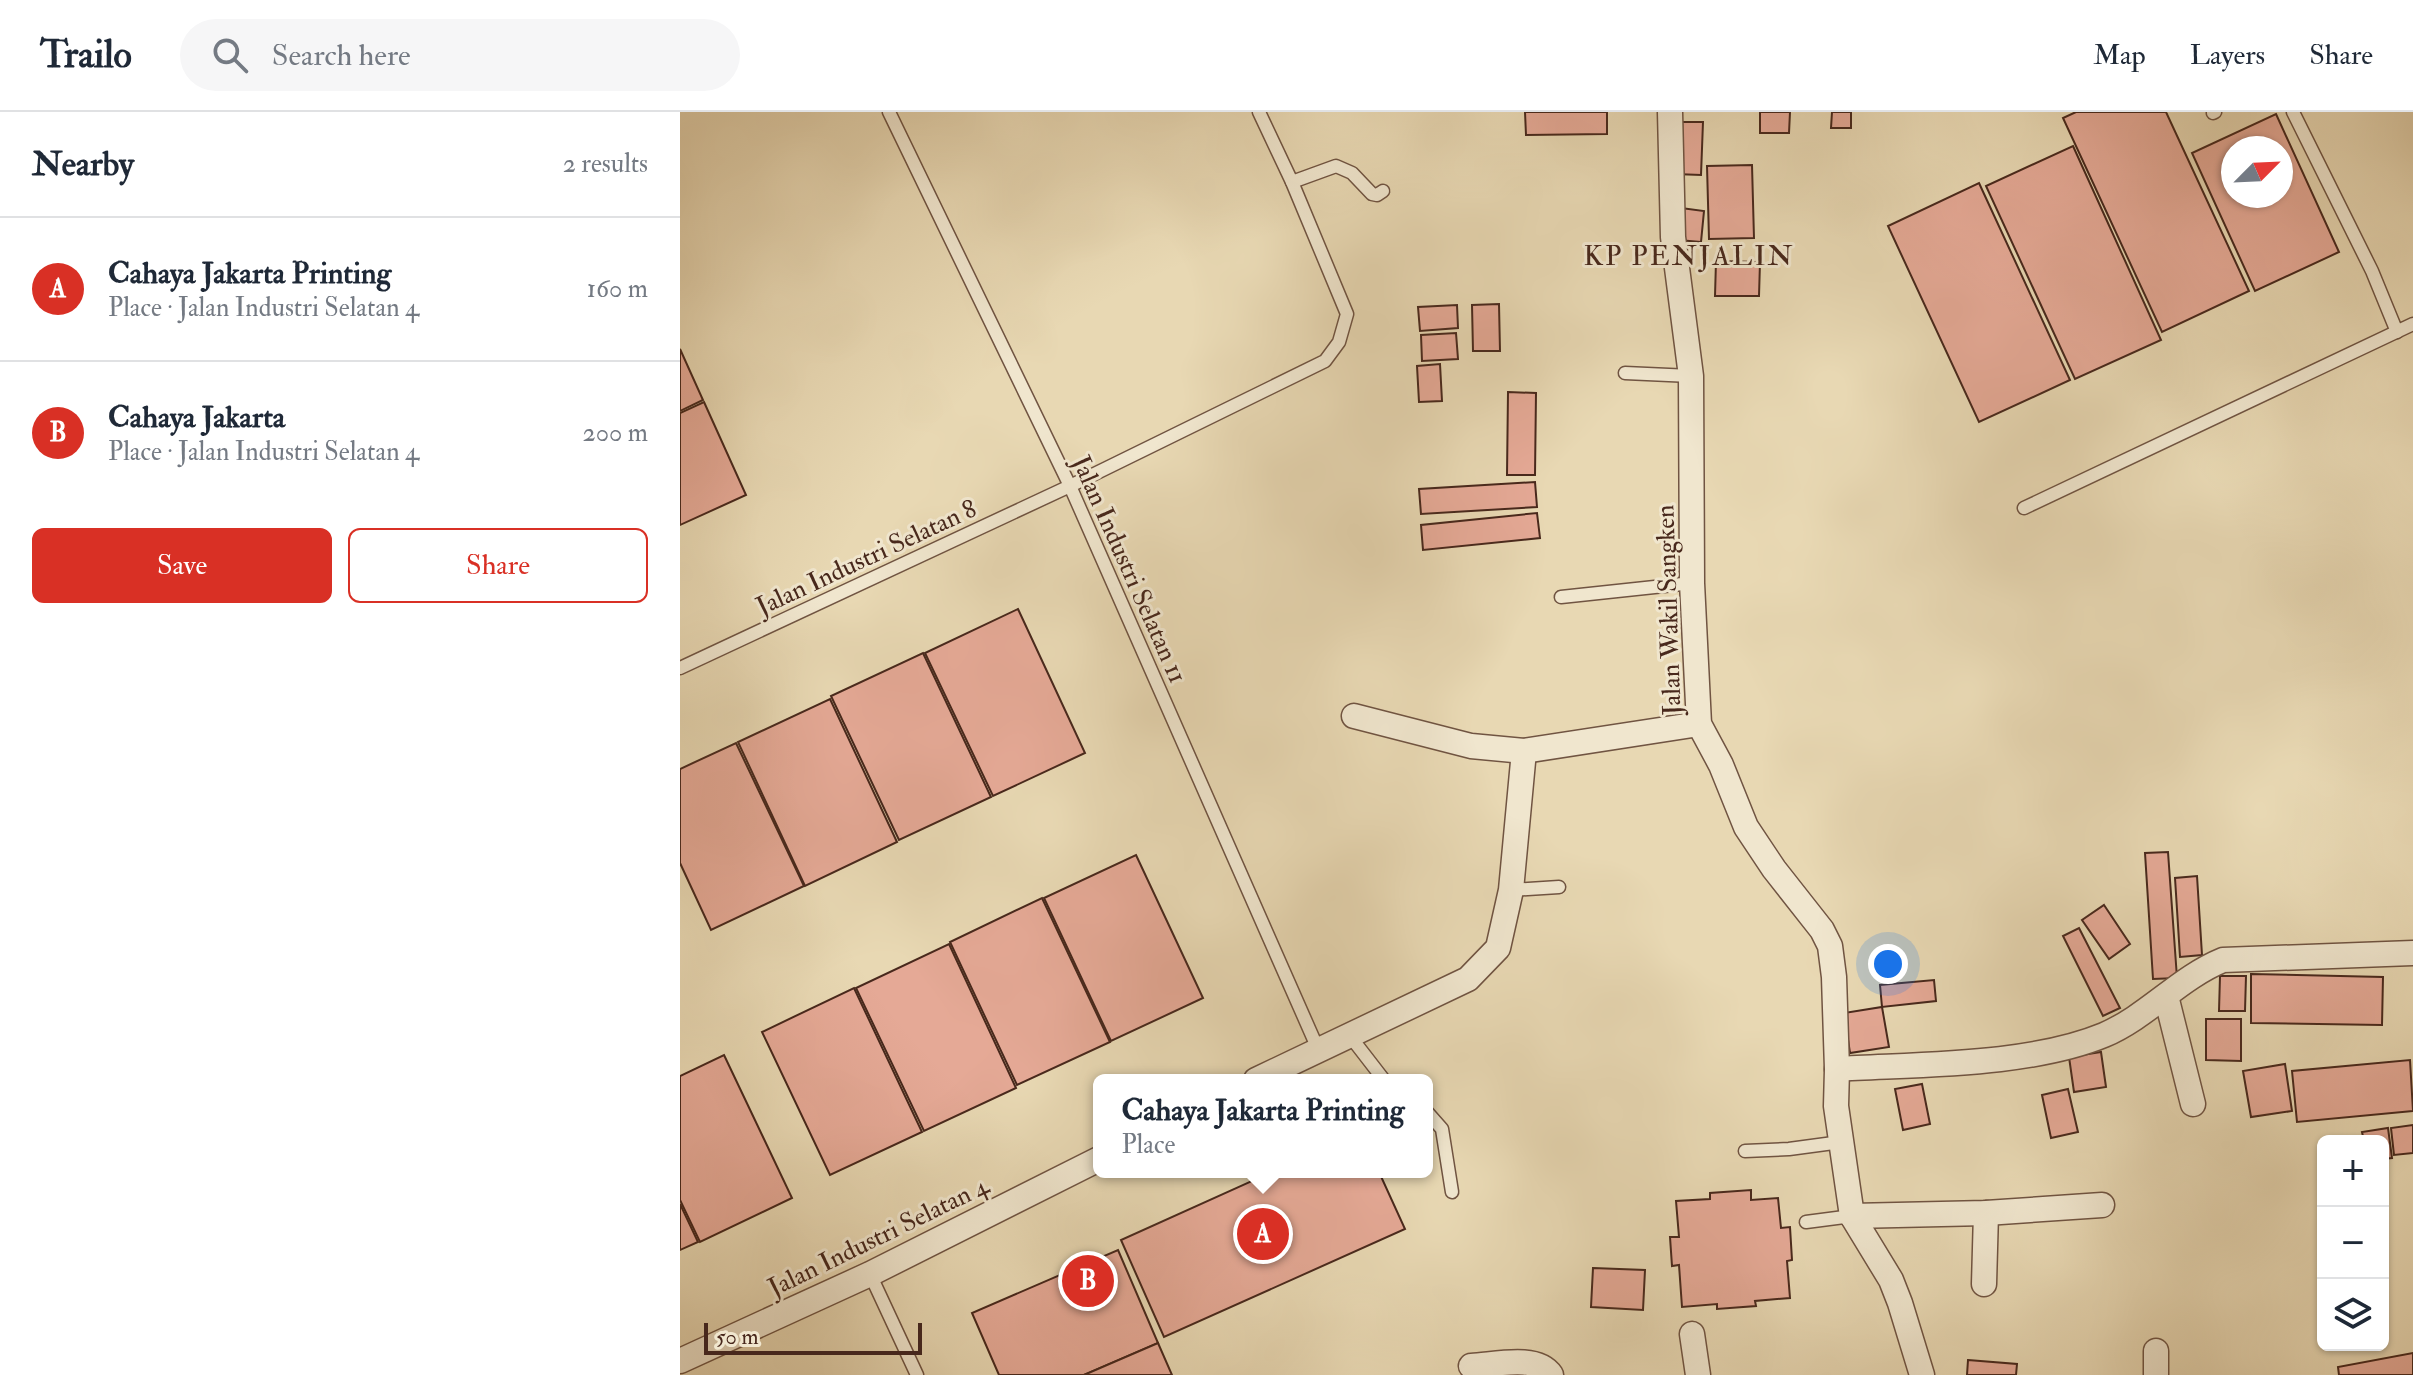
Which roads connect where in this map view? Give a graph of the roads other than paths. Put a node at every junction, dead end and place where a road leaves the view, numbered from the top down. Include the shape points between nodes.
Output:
1 (889, 112) edge
2 (1259, 112) edge
3 (1670, 112) edge
4 (2293, 112) edge
5 (1292, 182) junction
6 (1383, 191) dead end
7 (2413, 324) edge
8 (2397, 332) junction
9 (1625, 373) dead end
10 (1691, 376) junction
11 (1070, 486) junction
12 (2024, 508) dead end
13 (1692, 583) junction
14 (1561, 597) dead end
15 (680, 668) edge
16 (1354, 716) dead end
17 (1699, 724) junction
18 (1524, 751) junction
19 (1559, 887) dead end
20 (1511, 890) junction
21 (2413, 953) edge
22 (2166, 996) junction
23 (1350, 1036) junction
24 (1318, 1049) junction
25 (1837, 1069) junction
26 (1268, 1074) edge
27 (1379, 1074) edge
28 (2193, 1104) dead end
29 (1433, 1119) edge
30 (1841, 1142) junction
31 (1745, 1151) dead end
32 (1093, 1162) edge
33 (1452, 1192) dead end
34 (2102, 1205) dead end
35 (1986, 1213) junction
36 (1852, 1216) junction
37 (1806, 1222) dead end
38 (870, 1274) junction
39 (1984, 1284) dead end
40 (1692, 1334) dead end
41 (680, 1361) edge
42 (1471, 1366) dead end
43 (917, 1375) edge
44 (1551, 1375) edge
45 (1698, 1375) edge
46 (1922, 1375) edge

1 - 11 lane, Jalan Industri Selatan 11
2 - 5 lane, Jalan Industri Selatan 8
3 - 10 street, Jalan Wakil Sangken via 1673,237
4 - 8 lane
5 - 6 lane via 1336,166 1352,173 1372,194
5 - 11 lane, Jalan Industri Selatan 8 via 1347,314 1339,342 1325,361
7 - 8 lane
8 - 12 lane
9 - 10 lane
10 - 13 street, Jalan Wakil Sangken
11 - 15 lane, Jalan Industri Selatan 8
11 - 24 lane, Jalan Industri Selatan 11
13 - 14 lane
13 - 17 street, Jalan Wakil Sangken
16 - 18 street via 1471,746
17 - 18 street
17 - 25 street, Jalan Wakil Sangken via 1746,827 1830,946
18 - 20 street
19 - 20 lane
20 - 23 street via 1498,948 1468,979
21 - 22 street via 2223,960
22 - 25 street via 2140,1016 2060,1051
22 - 28 street
23 - 24 street
23 - 27 lane
24 - 26 street
25 - 30 street, Jalan Wakil Sangken
29 - 33 lane via 1442,1129
30 - 31 lane
30 - 36 street, Jalan Wakil Sangken
32 - 38 street, Jalan Industri Selatan 4
34 - 35 street
35 - 36 street
35 - 39 street
36 - 37 lane
36 - 46 street via 1891,1280
38 - 41 street, Jalan Industri Selatan 4
38 - 43 lane
40 - 45 street
42 - 44 street via 1536,1363

